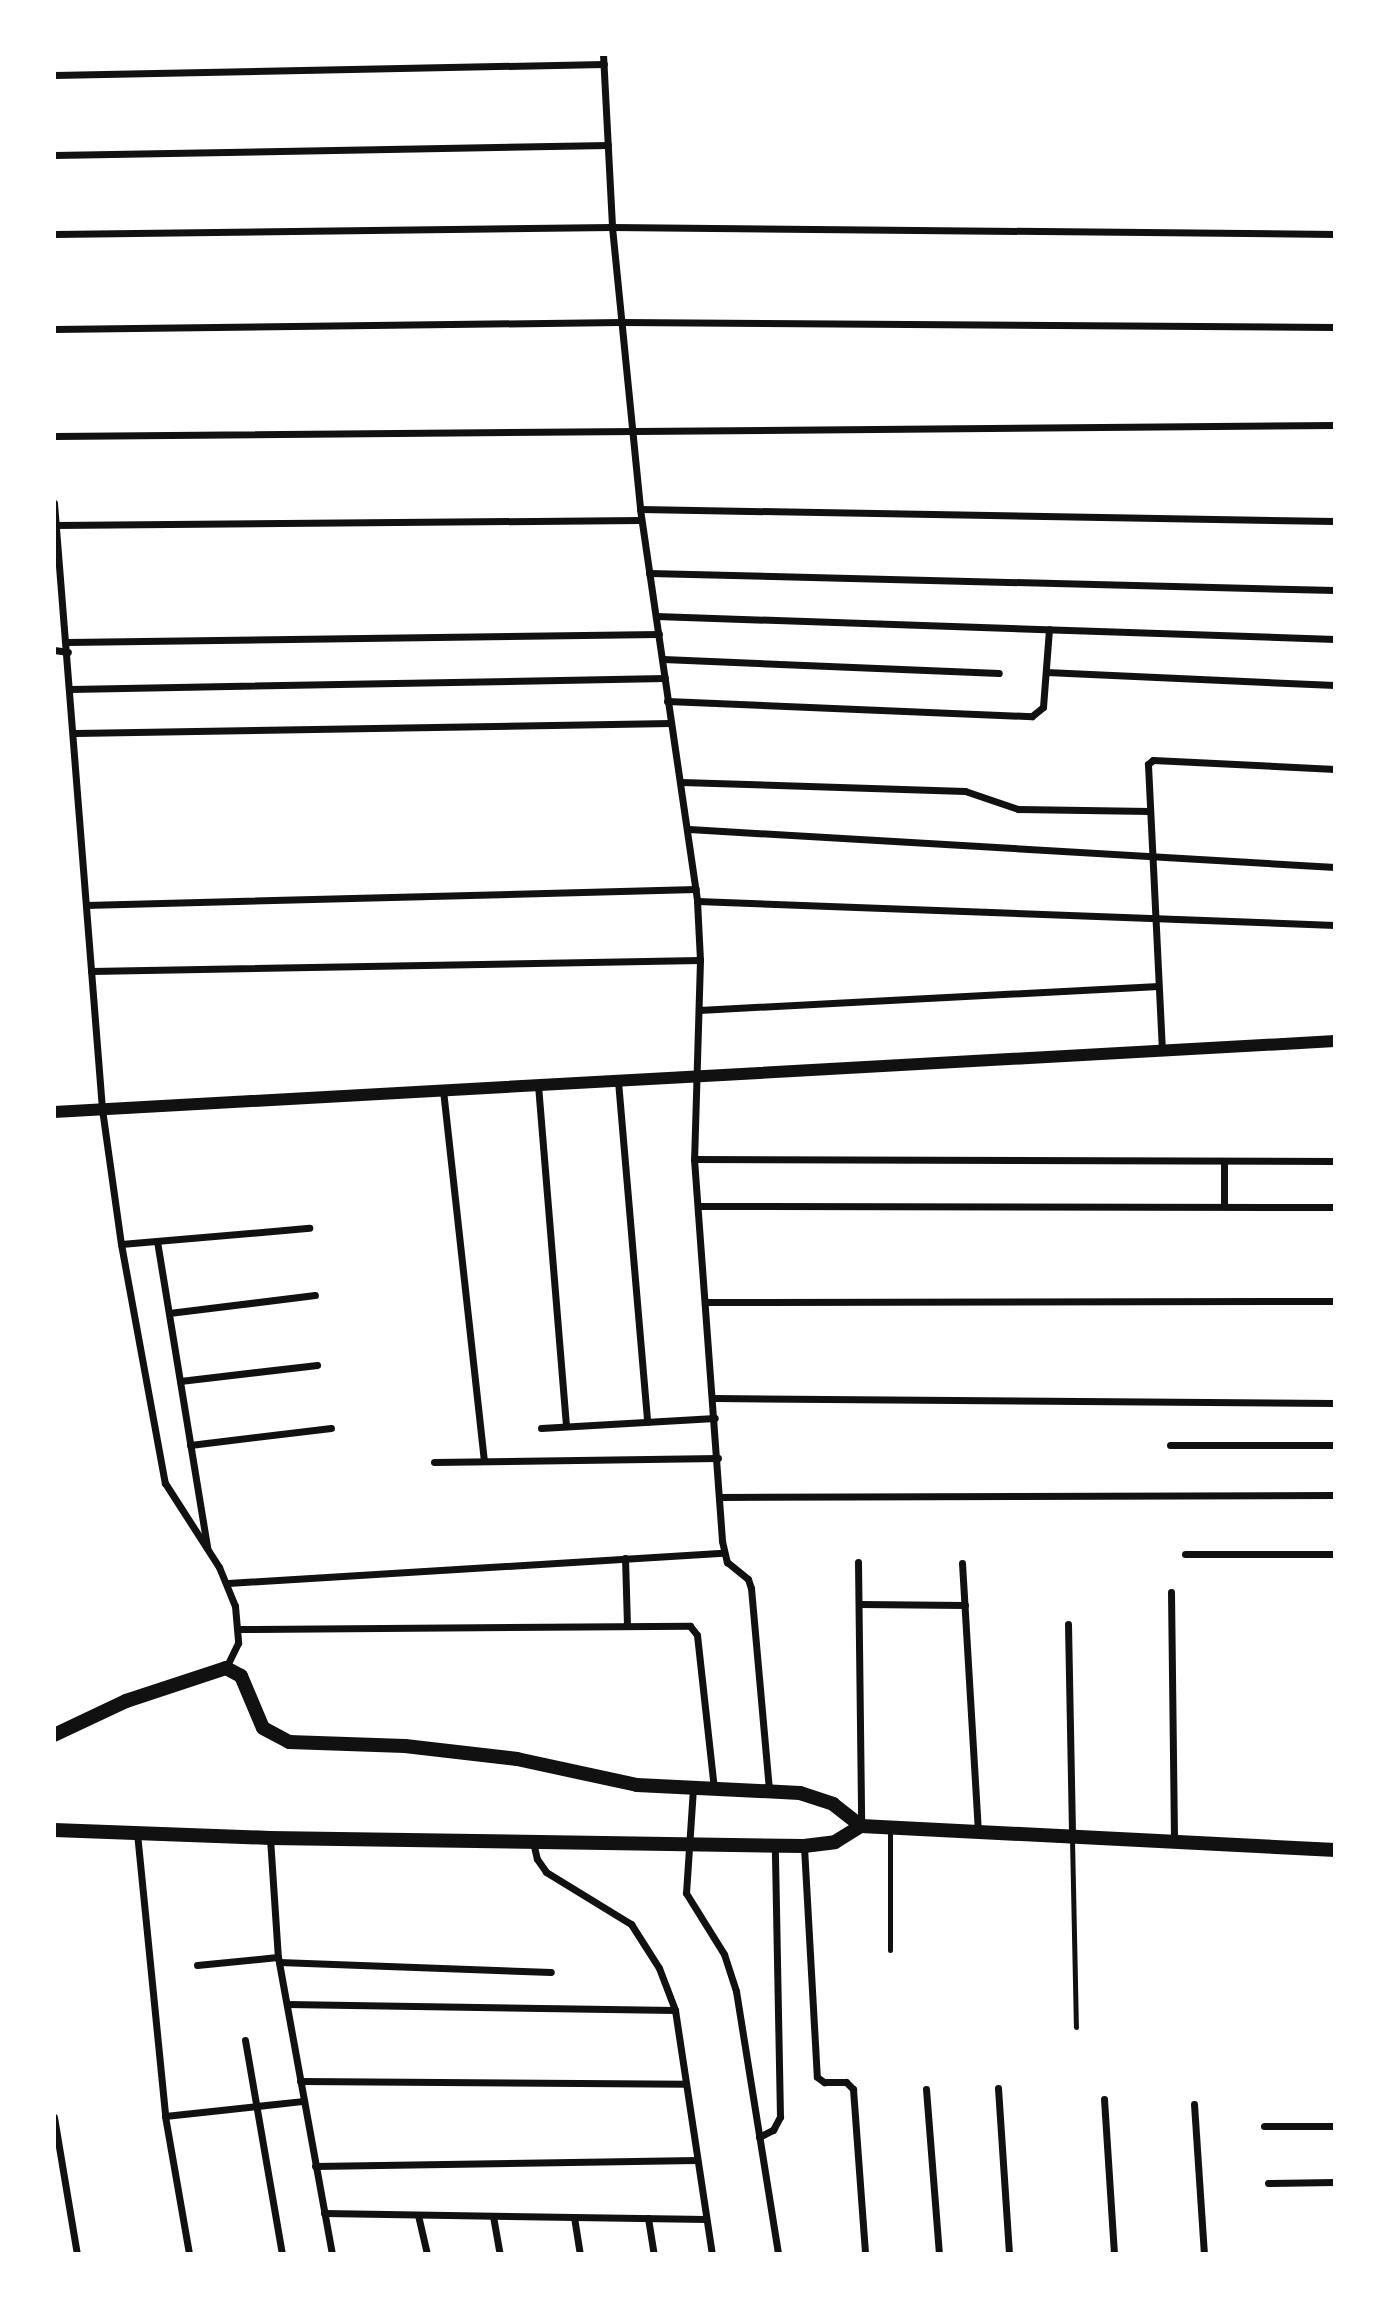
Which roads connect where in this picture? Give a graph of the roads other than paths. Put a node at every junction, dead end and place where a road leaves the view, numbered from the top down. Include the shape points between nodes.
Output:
1 (603, 54) edge
2 (604, 64) junction
3 (54, 75) edge
4 (608, 145) junction
5 (54, 155) edge
6 (612, 227) junction
7 (54, 234) edge
8 (1335, 234) edge
9 (621, 322) junction
10 (1335, 327) edge
11 (54, 329) edge
12 (1335, 425) edge
13 (632, 431) junction
14 (54, 436) edge
15 (54, 503) edge
16 (640, 509) junction
17 (642, 520) junction
18 (1335, 521) edge
19 (56, 525) junction
20 (649, 573) junction
21 (1335, 590) edge
22 (656, 616) junction
23 (1049, 629) junction
24 (659, 634) junction
25 (1335, 639) edge
26 (67, 642) junction
27 (54, 650) edge
28 (68, 652) junction
29 (663, 659) junction
30 (1046, 672) junction
31 (999, 673) dead end
32 (665, 678) junction
33 (1335, 685) edge
34 (71, 689) junction
35 (667, 701) junction
36 (671, 723) junction
37 (75, 733) junction
38 (1335, 769) edge
39 (681, 782) junction
40 (1150, 811) junction
41 (689, 829) junction
42 (1152, 856) junction
43 (1335, 867) edge
44 (696, 889) junction
45 (697, 901) junction
46 (86, 905) junction
47 (1154, 916) junction
48 (1335, 925) edge
49 (700, 960) junction
50 (91, 971) junction
51 (1158, 986) junction
52 (699, 1010) junction
53 (1335, 1041) edge
54 (1162, 1051) junction
55 (695, 1077) junction
56 (618, 1080) junction
57 (538, 1085) junction
58 (443, 1090) junction
59 (103, 1109) junction
60 (54, 1112) edge
61 (694, 1159) junction
62 (1224, 1161) junction
63 (1335, 1161) edge
64 (698, 1206) junction
65 (1224, 1206) junction
66 (1335, 1207) edge
67 (309, 1228) dead end
68 (157, 1241) junction
69 (121, 1244) junction
70 (315, 1295) dead end
71 (1335, 1301) edge
72 (706, 1303) junction
73 (169, 1313) junction
74 (317, 1365) dead end
75 (180, 1381) junction
76 (714, 1398) junction
77 (1335, 1403) edge
78 (715, 1418) junction
79 (647, 1422) junction
80 (566, 1426) junction
81 (541, 1428) dead end
82 (331, 1429) dead end
83 (190, 1445) junction
84 (1170, 1445) dead end
85 (1335, 1445) edge
86 (718, 1458) junction
87 (484, 1461) junction
88 (434, 1462) dead end
89 (1335, 1495) edge
90 (719, 1497) junction
91 (208, 1552) junction
92 (723, 1553) junction
93 (1185, 1553) dead end
94 (1335, 1554) edge
95 (625, 1558) junction
96 (858, 1562) dead end
97 (962, 1563) dead end
98 (228, 1583) junction
99 (1171, 1592) dead end
100 (860, 1604) junction
101 (965, 1605) junction
102 (1068, 1624) dead end
103 (627, 1626) junction
104 (238, 1629) junction
105 (226, 1668) junction
106 (54, 1735) edge
107 (693, 1788) junction
108 (714, 1789) junction
109 (769, 1791) junction
110 (861, 1826) junction
111 (890, 1828) junction
112 (54, 1829) edge
113 (137, 1833) junction
114 (978, 1835) junction
115 (270, 1838) junction
116 (1072, 1839) junction
117 (533, 1842) junction
118 (688, 1844) junction
119 (1174, 1844) junction
120 (775, 1845) junction
121 (804, 1846) junction
122 (1335, 1850) edge
123 (890, 1950) dead end
124 (279, 1960) junction
125 (197, 1965) dead end
126 (551, 1972) dead end
127 (287, 2004) junction
128 (675, 2010) junction
129 (1076, 2027) dead end
130 (245, 2040) dead end
131 (300, 2081) junction
132 (686, 2084) junction
133 (998, 2088) dead end
134 (926, 2089) dead end
135 (1104, 2099) dead end
136 (304, 2101) junction
137 (1194, 2105) dead end
138 (256, 2106) junction
139 (165, 2116) junction
140 (54, 2117) edge
141 (1264, 2126) dead end
142 (1335, 2126) edge
143 (759, 2137) junction
144 (697, 2160) junction
145 (316, 2166) junction
146 (1335, 2182) edge
147 (1268, 2183) dead end
148 (324, 2213) junction
149 (418, 2215) junction
150 (493, 2216) junction
151 (574, 2217) junction
152 (648, 2218) junction
153 (706, 2219) junction
154 (77, 2254) edge
155 (189, 2254) edge
156 (282, 2254) edge
157 (332, 2254) edge
158 (427, 2254) edge
159 (500, 2254) edge
160 (580, 2254) edge
161 (654, 2254) edge
162 (712, 2254) edge
163 (778, 2254) edge
164 (865, 2254) edge
165 (939, 2254) edge
166 (1009, 2254) edge
167 (1114, 2254) edge
168 (1204, 2254) edge

1 - 2 street
2 - 3 street
2 - 4 street
4 - 5 street
4 - 6 street
6 - 7 street
6 - 8 street
6 - 9 street
9 - 10 street
9 - 11 street
9 - 13 street
12 - 13 street
13 - 14 street
13 - 16 street
15 - 19 street
16 - 17 street
16 - 18 street
17 - 19 street
17 - 20 street
19 - 26 street
20 - 21 street
20 - 22 street
22 - 23 street
22 - 24 street
23 - 25 street
23 - 30 street
24 - 26 street
24 - 29 street
26 - 28 street
27 - 28 street
28 - 34 street
29 - 31 street
29 - 32 street
30 - 33 street
30 - 35 street via 1043,707 1032,716
32 - 34 street
32 - 35 street
34 - 37 street
35 - 36 street
36 - 37 street
36 - 39 street
37 - 46 street
38 - 40 street via 1149,762
39 - 40 street via 965,791 1018,810
39 - 41 street
40 - 42 street
41 - 42 street
41 - 44 street
42 - 43 street
42 - 47 street
44 - 45 street
44 - 46 street
45 - 47 street
45 - 49 street
46 - 50 street
47 - 48 street
47 - 51 street
49 - 50 street
49 - 52 street
50 - 59 street
51 - 52 street
51 - 54 street
52 - 55 street
53 - 54 street
54 - 55 street
55 - 56 street
55 - 61 street
56 - 57 street
56 - 79 street
57 - 58 street
57 - 80 street
58 - 59 street
58 - 87 street
59 - 60 street
59 - 69 street
61 - 62 street
61 - 64 street
62 - 63 street
62 - 65 street
64 - 65 street
64 - 72 street
65 - 66 street
67 - 68 street
68 - 69 street
68 - 73 street
69 - 91 street via 158,1459 165,1483
70 - 73 street
71 - 72 street
72 - 76 street
73 - 75 street
74 - 75 street
75 - 83 street
76 - 77 street
76 - 78 street
78 - 79 street
78 - 86 street
79 - 80 street
80 - 81 street
82 - 83 street
83 - 91 street
84 - 85 street
86 - 87 street
86 - 90 street
87 - 88 street
89 - 90 street
90 - 92 street
91 - 98 street
92 - 95 street
92 - 109 street via 751,1588
93 - 94 street
95 - 98 street
95 - 103 street
96 - 100 street
97 - 101 street
98 - 104 street
99 - 119 street
100 - 101 street
100 - 110 street
101 - 114 street
102 - 116 street
103 - 104 street
103 - 108 street via 695,1630
104 - 105 street via 236,1648
105 - 106 main road via 126,1701
105 - 107 main road via 241,1676 263,1728 289,1742 405,1746 504,1757 617,1783
107 - 108 main road
107 - 118 street
108 - 109 main road
109 - 110 main road via 817,1797
110 - 111 main road
110 - 121 main road via 835,1842
111 - 114 main road
111 - 123 lane
112 - 113 main road
113 - 115 main road
113 - 139 street
114 - 116 main road
115 - 117 main road
115 - 124 street
116 - 119 main road
116 - 129 lane
117 - 118 main road
117 - 128 street via 537,1859 558,1882 617,1913 643,1937
118 - 120 main road
118 - 143 street via 686,1893 731,1972
119 - 122 main road
120 - 121 main road
120 - 143 street via 780,2117 773,2130
121 - 164 street via 817,2077 824,2082 846,2082 853,2089
124 - 125 street
124 - 126 street
124 - 127 street
127 - 128 street
127 - 131 street
128 - 132 street
130 - 138 street
131 - 132 street
131 - 136 street
132 - 144 street
133 - 166 street
134 - 165 street
135 - 167 street
136 - 138 street
136 - 145 street
137 - 168 street
138 - 139 street
138 - 156 street
139 - 155 street
140 - 154 street
141 - 142 street
143 - 163 street
144 - 145 street
144 - 153 street
145 - 148 street
146 - 147 street
148 - 149 street
148 - 157 street
149 - 150 street
149 - 158 street
150 - 151 street
150 - 159 street
151 - 152 street
151 - 160 street
152 - 153 street
152 - 161 street
153 - 162 street

